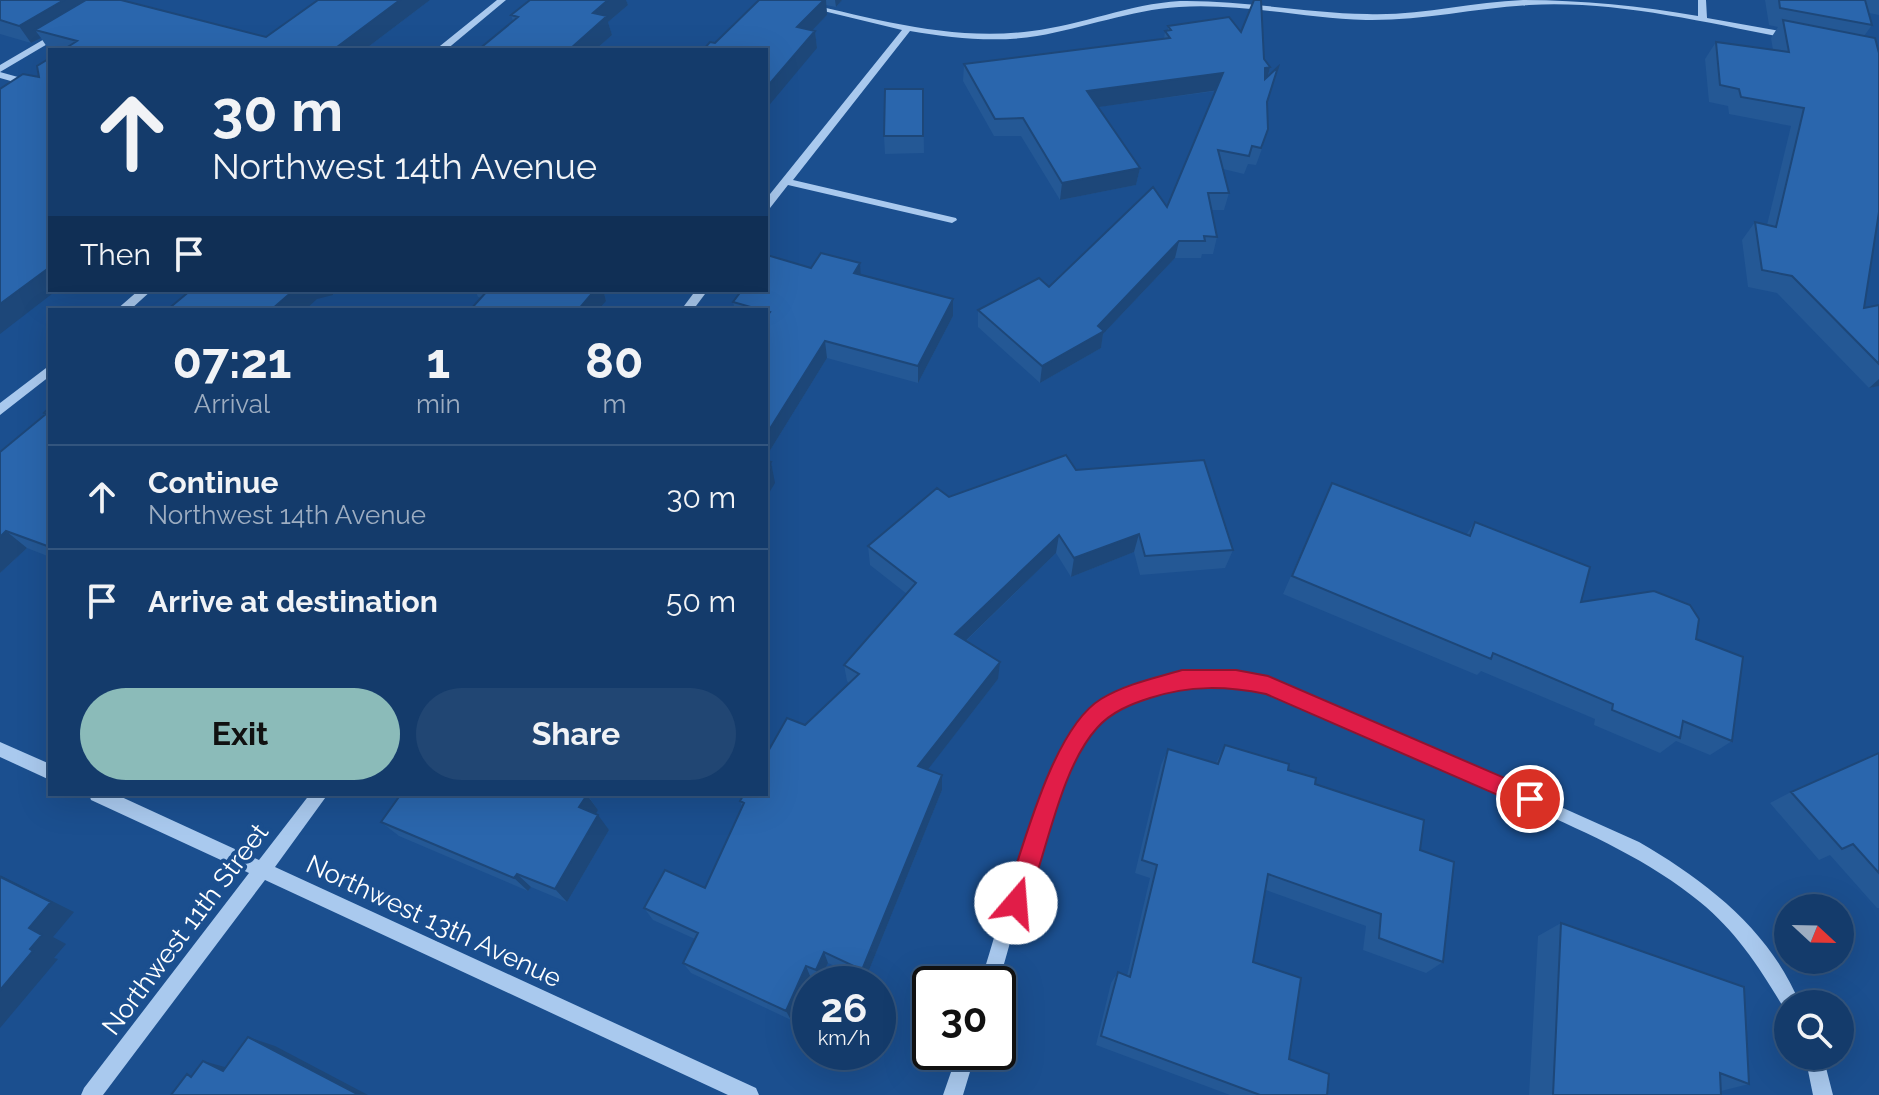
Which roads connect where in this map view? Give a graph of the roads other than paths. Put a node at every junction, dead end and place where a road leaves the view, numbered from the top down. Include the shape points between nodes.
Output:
1 (502, 0) edge
2 (782, 0) edge
3 (1332, 0) edge
4 (1702, 0) edge
5 (1335, 14) junction
6 (1702, 20) junction
7 (71, 28) edge
8 (908, 28) junction
9 (1810, 39) edge
10 (442, 48) edge
11 (0, 69) edge
12 (0, 75) edge
13 (48, 88) edge
14 (785, 181) junction
15 (768, 203) edge
16 (952, 220) dead end
17 (144, 292) edge
18 (124, 308) edge
19 (48, 371) edge
20 (0, 410) edge
21 (0, 749) edge
22 (48, 771) edge
23 (101, 796) edge
24 (318, 796) edge
25 (262, 870) junction
26 (995, 966) edge
27 (1783, 990) edge
28 (961, 1070) edge
29 (1817, 1070) edge
30 (91, 1095) edge
31 (749, 1095) edge
32 (953, 1095) edge
33 (1823, 1095) edge

1 - 10 street
2 - 8 street
3 - 5 street
4 - 6 street
5 - 6 street via 1445,14 1530,2 1625,7
5 - 8 street via 1178,4 1016,35
6 - 9 street
7 - 11 street
8 - 14 street
12 - 13 street
14 - 15 street
14 - 16 street
17 - 18 street
19 - 20 street
21 - 22 street
23 - 25 street, Northwest 13th Avenue
24 - 25 street, Northwest 11th Street
25 - 30 street, Northwest 11th Street
25 - 31 street, Northwest 13th Avenue
26 - 27 street via 1072,746 1098,714 1131,695 1182,678 1208,677 1268,685 1297,696 1638,847 1718,903
28 - 32 street
29 - 33 street

